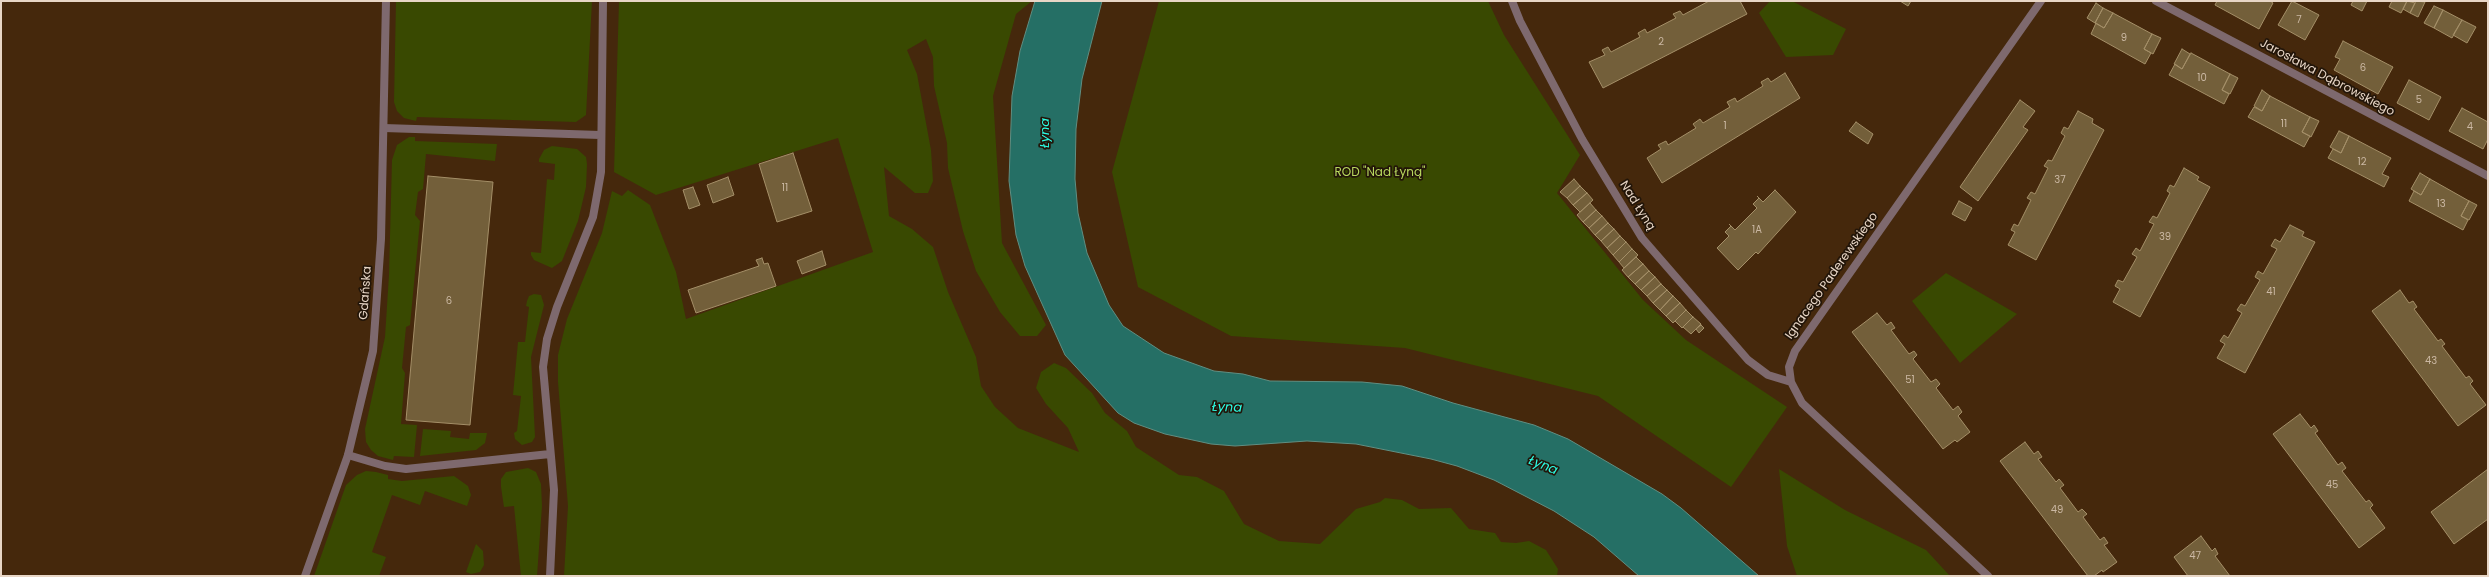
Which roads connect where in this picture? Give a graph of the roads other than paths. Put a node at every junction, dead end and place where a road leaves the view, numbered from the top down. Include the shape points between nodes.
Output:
1 (386, 1) edge
2 (603, 1) edge
3 (1512, 1) edge
4 (2041, 1) edge
5 (2156, 1) edge
6 (384, 128) junction
7 (600, 134) junction
8 (2488, 176) edge
9 (1791, 382) junction
10 (550, 454) junction
11 (348, 455) junction
12 (305, 576) edge
13 (550, 576) edge
14 (1988, 576) edge

1 - 6 street, Gdańska
2 - 7 street
3 - 9 street, Nad Łyną via 1582,139 1642,238 1748,360 1768,375
4 - 9 street, Ignacego Paderewskiego via 1795,351 1789,367
5 - 8 street, Jarosława Dąbrowskiego
6 - 7 street
6 - 11 street, Gdańska via 376,328 365,391
7 - 10 street via 601,172 593,217 556,307 546,339 543,389
9 - 14 street, Ignacego Paderewskiego via 1802,403
10 - 11 street via 406,469 385,466
10 - 13 street via 554,520
11 - 12 street, Gdańska

